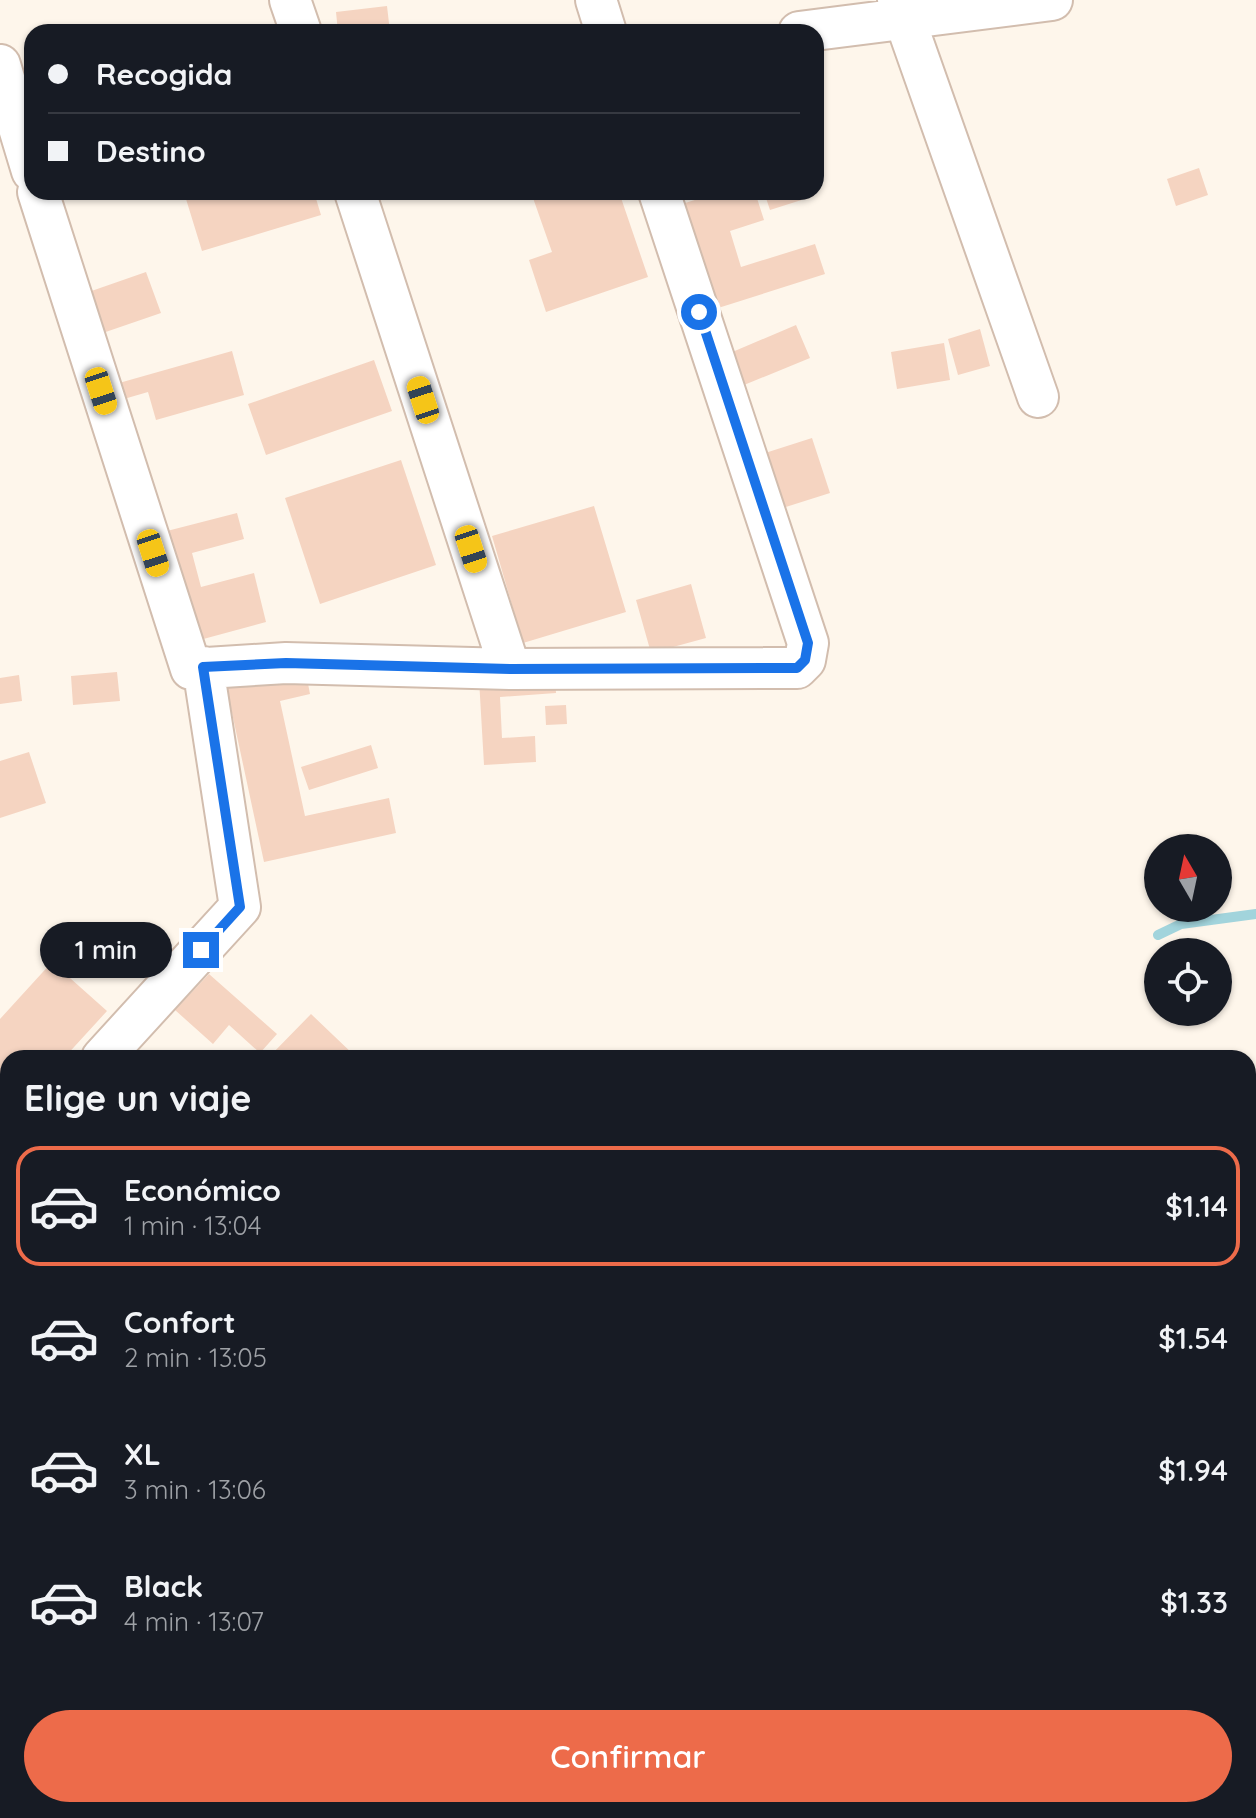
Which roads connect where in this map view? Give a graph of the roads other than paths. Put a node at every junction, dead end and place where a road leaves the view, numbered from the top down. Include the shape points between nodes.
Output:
1 (290, 0) edge
2 (596, 0) edge
3 (1052, 0) edge
4 (901, 10) edge
5 (298, 24) edge
6 (604, 24) edge
7 (824, 27) edge
8 (0, 65) edge
9 (24, 144) edge
10 (41, 200) edge
11 (358, 200) edge
12 (662, 200) edge
13 (1038, 397) dead end
14 (203, 667) junction
15 (510, 669) junction
16 (109, 1050) edge

1 - 5 street
2 - 6 street
3 - 4 street
4 - 7 street
4 - 13 street
8 - 9 street
10 - 14 street via 191,669
11 - 15 street
12 - 15 street via 809,652 797,668
14 - 15 street via 286,663
14 - 16 street via 240,907

